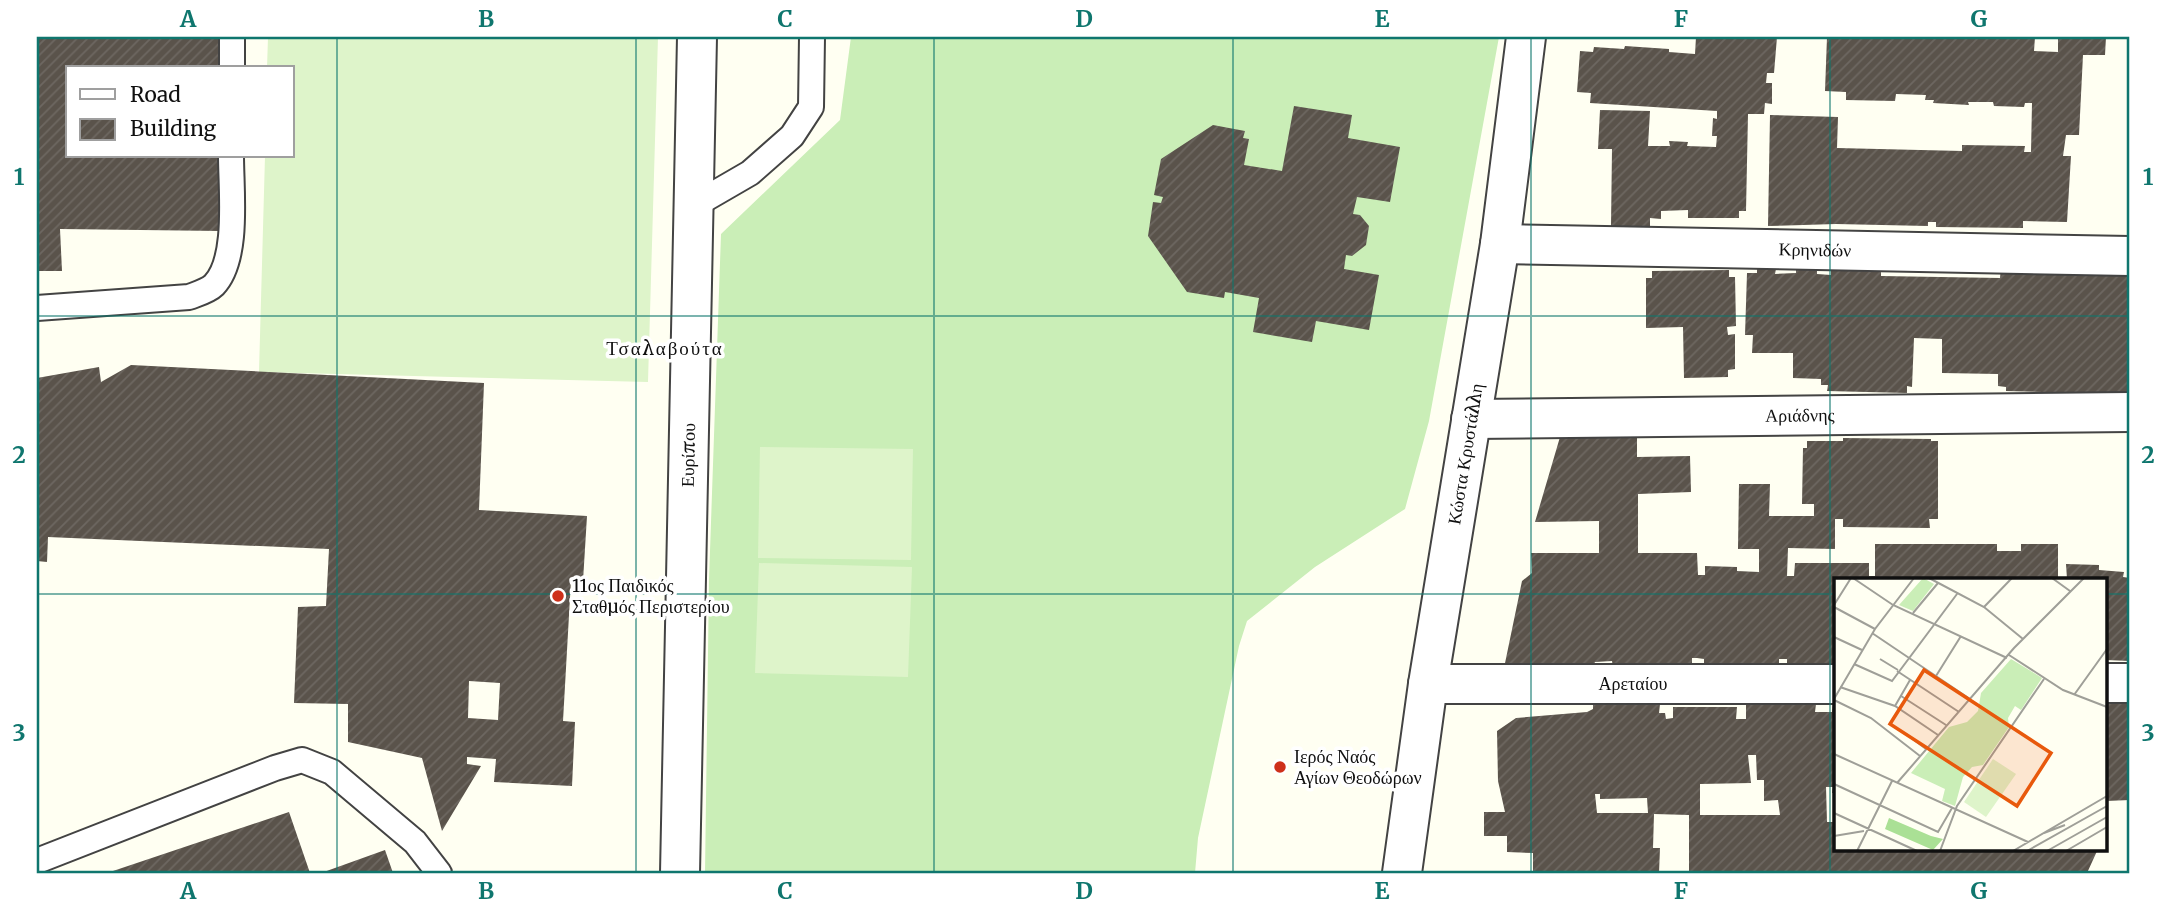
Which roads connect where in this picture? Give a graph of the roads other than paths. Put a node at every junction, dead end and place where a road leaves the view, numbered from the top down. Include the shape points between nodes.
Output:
1 (232, 37) edge
2 (697, 37) edge
3 (812, 37) edge
4 (1526, 37) edge
5 (232, 66) edge
6 (231, 158) edge
7 (692, 206) junction
8 (1500, 244) junction
9 (2130, 256) edge
10 (37, 308) edge
11 (2130, 412) edge
12 (1471, 419) junction
13 (2108, 683) edge
14 (2130, 683) edge
15 (1428, 684) junction
16 (1834, 684) edge
17 (37, 861) edge
18 (439, 873) edge
19 (680, 873) edge
20 (1402, 873) edge

1 - 5 lane
2 - 7 street, Ευρίπου
3 - 7 lane via 811,107 792,136 750,173
4 - 8 street, Κώστα Κρυστάλλη
6 - 10 lane via 231,242 224,271 212,288 189,297
7 - 19 street, Ευρίπου
8 - 9 street, Κρηνιδών
8 - 12 street, Κώστα Κρυστάλλη
11 - 12 street, Αριάδνης
12 - 15 street, Κώστα Κρυστάλλη
13 - 14 street
15 - 16 street, Αρεταίου
15 - 20 street, Κώστα Κρυστάλλη
17 - 18 lane via 302,760 332,772 415,842

